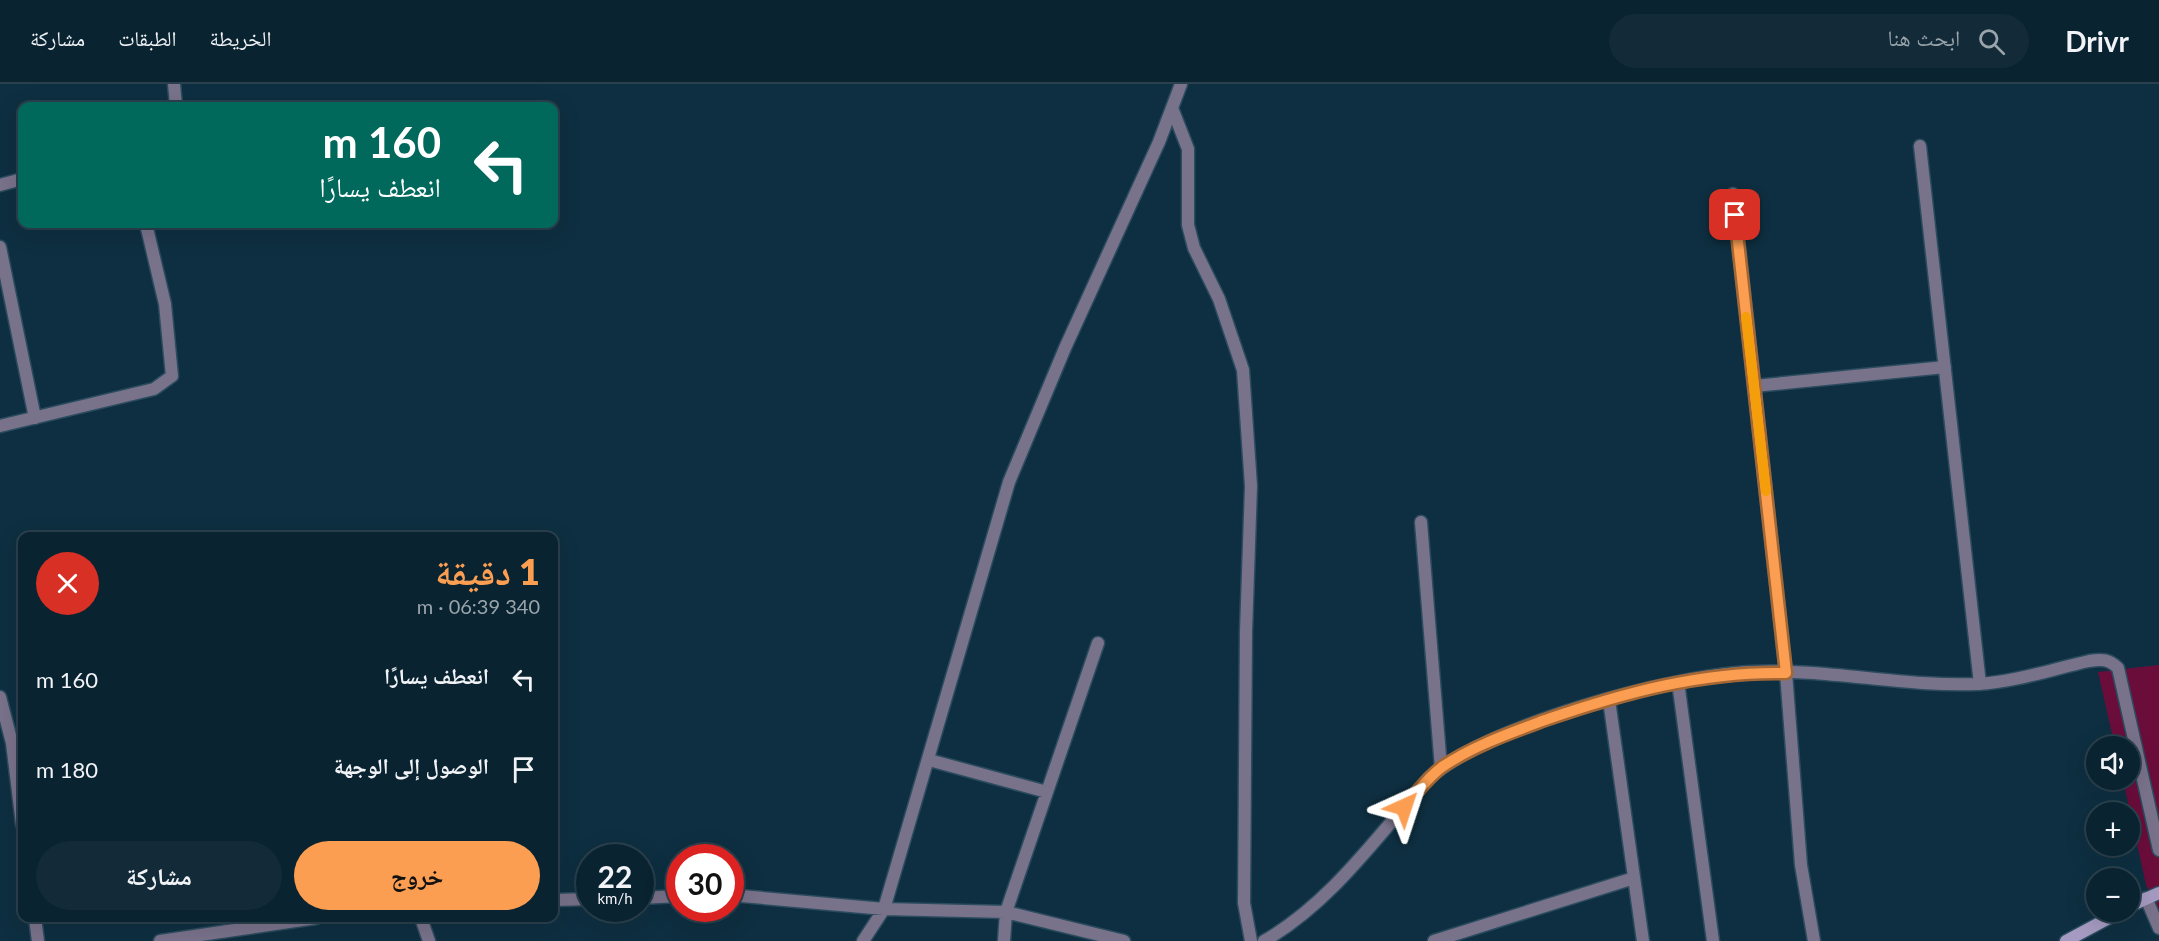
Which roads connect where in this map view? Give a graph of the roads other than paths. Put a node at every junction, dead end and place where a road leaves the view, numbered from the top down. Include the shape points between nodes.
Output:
1 (174, 84) edge
2 (1181, 84) edge
3 (176, 102) edge
4 (1172, 108) junction
5 (1920, 146) dead end
6 (18, 180) edge
7 (0, 185) edge
8 (1733, 194) dead end
9 (147, 228) edge
10 (0, 247) edge
11 (1944, 367) junction
12 (1754, 386) junction
13 (35, 418) junction
14 (0, 426) edge
15 (1421, 522) dead end
16 (1098, 643) dead end
17 (1786, 673) junction
18 (1678, 682) junction
19 (1980, 684) junction
20 (0, 697) edge
21 (1609, 700) junction
22 (6, 744) edge
23 (928, 760) junction
24 (1441, 768) junction
25 (1047, 792) junction
26 (18, 804) edge
27 (2159, 850) edge
28 (1634, 878) junction
29 (2159, 892) edge
30 (744, 896) edge
31 (2146, 898) junction
32 (576, 899) edge
33 (558, 900) edge
34 (2140, 901) edge
35 (884, 909) junction
36 (1006, 912) junction
37 (36, 922) edge
38 (289, 922) edge
39 (423, 922) edge
40 (2101, 922) edge
41 (2159, 928) edge
42 (38, 941) edge
43 (160, 941) edge
44 (429, 941) edge
45 (863, 941) edge
46 (1004, 941) edge
47 (1124, 941) edge
48 (1251, 941) edge
49 (1264, 941) edge
50 (1434, 941) edge
51 (1643, 941) edge
52 (1713, 941) edge
53 (1814, 941) edge
54 (2066, 941) edge

1 - 3 street
2 - 4 street
4 - 23 street via 1009,482
4 - 48 street via 1188,149 1188,225 1194,248 1219,299 1244,370 1251,486 1244,903
5 - 11 street
6 - 7 street
8 - 12 street
9 - 13 street via 165,304 172,376 153,389
10 - 13 street
11 - 12 street
11 - 19 street
12 - 17 street
13 - 14 street
15 - 24 street
16 - 25 street
17 - 18 street via 1750,672
17 - 19 street
17 - 53 street via 1801,865
18 - 21 street
18 - 52 street
19 - 27 street via 2089,661 2112,662 2118,668
20 - 22 street
21 - 24 street via 1483,744
21 - 28 street
22 - 26 street
23 - 25 street
23 - 35 street
24 - 49 street via 1342,877
25 - 36 street
28 - 50 street
28 - 51 street
29 - 31 street
30 - 35 street
31 - 34 street
31 - 41 street
32 - 33 street
35 - 36 street
35 - 45 street
36 - 46 street
36 - 47 street
37 - 42 street
38 - 43 street
39 - 44 street
40 - 54 street

